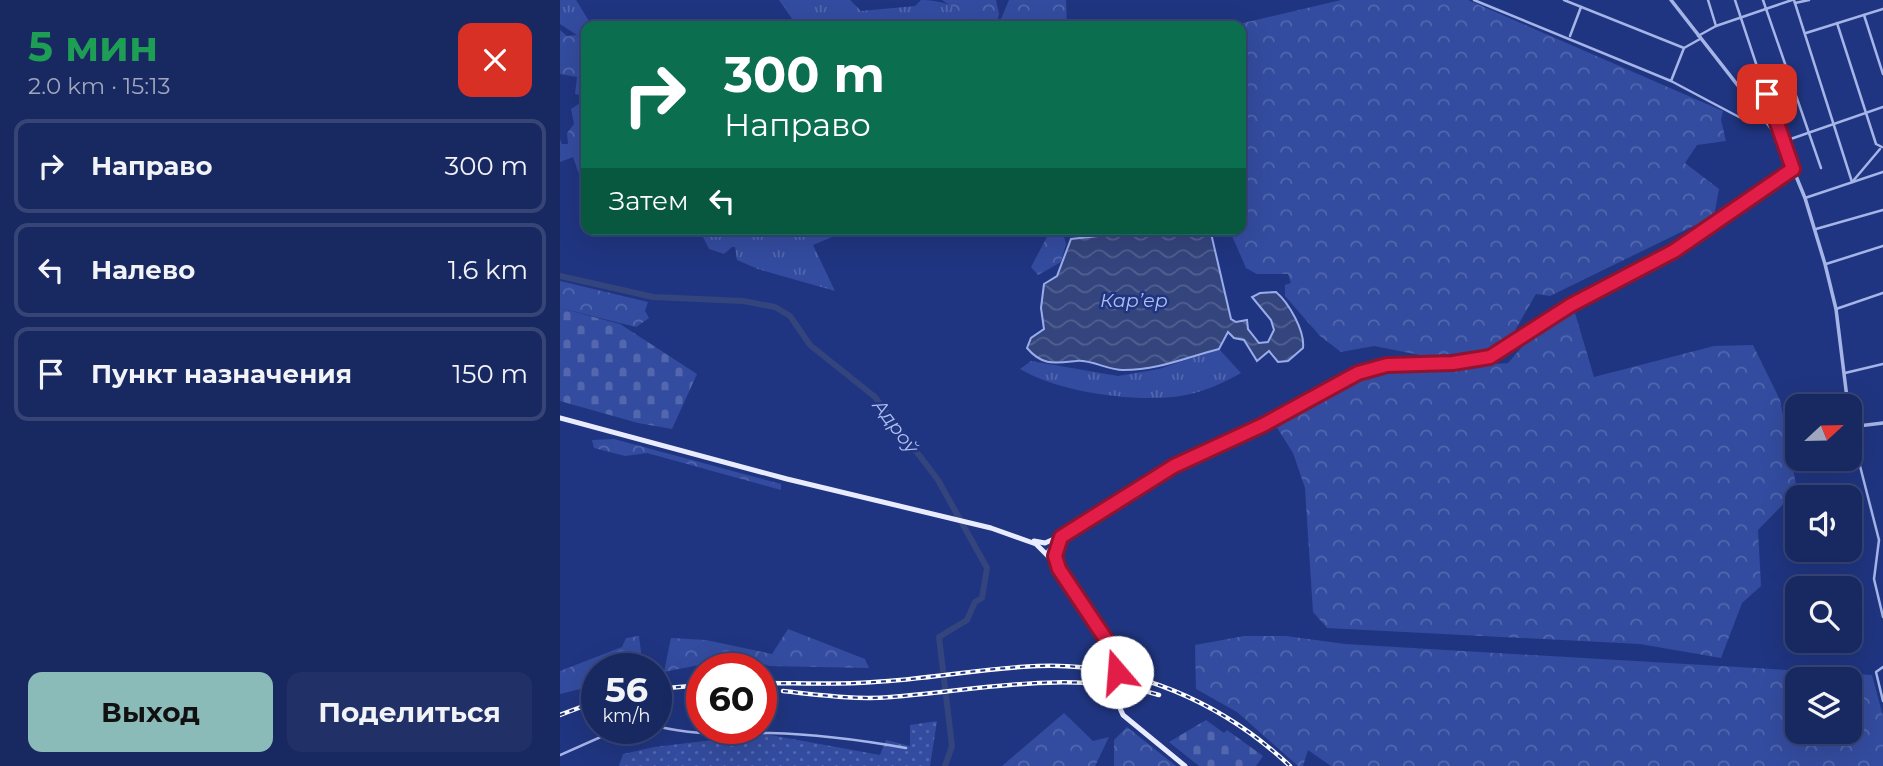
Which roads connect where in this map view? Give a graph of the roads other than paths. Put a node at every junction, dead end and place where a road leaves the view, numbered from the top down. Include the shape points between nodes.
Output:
1 (1474, 0) edge
2 (1564, 0) edge
3 (1671, 0) edge
4 (1707, 0) edge
5 (1735, 0) edge
6 (1763, 0) edge
7 (1808, 0) edge
8 (1793, 1) edge
9 (1581, 7) junction
10 (1766, 8) junction
11 (1883, 9) edge
12 (1864, 15) junction
13 (1741, 17) junction
14 (1837, 23) junction
15 (1716, 26) junction
16 (1806, 33) junction
17 (1569, 37) junction
18 (1699, 38) junction
19 (1684, 48) junction
20 (1883, 74) edge
21 (1671, 82) junction
22 (1883, 107) edge
23 (1864, 113) junction
24 (1766, 121) junction
25 (1835, 122) junction
26 (1810, 131) junction
27 (1782, 142) junction
28 (1882, 147) edge
29 (1821, 168) dead end
30 (1793, 169) junction
31 (1883, 172) edge
32 (1852, 182) junction
33 (1805, 198) junction
34 (1883, 210) edge
35 (1815, 230) junction
36 (1883, 246) edge
37 (1825, 264) junction
38 (1883, 293) edge
39 (1836, 309) junction
40 (1883, 364) edge
41 (1844, 373) junction
42 (1847, 394) edge
43 (560, 418) edge
44 (1883, 423) edge
45 (1862, 424) edge
46 (1862, 471) edge
47 (1059, 538) junction
48 (1026, 539) junction
49 (1877, 548) junction
50 (1044, 551) junction
51 (1883, 551) edge
52 (1059, 569) junction
53 (1883, 617) edge
54 (1883, 667) edge
55 (1883, 701) edge
56 (672, 729) edge
57 (585, 744) edge
58 (906, 748) dead end
59 (560, 755) edge
60 (1185, 766) edge

1 - 17 street
2 - 9 street
3 - 18 street
4 - 15 street
5 - 13 street
6 - 10 street
7 - 8 street
8 - 10 street
8 - 16 street
9 - 17 street
9 - 19 street
10 - 13 street
10 - 26 street
11 - 12 street
12 - 14 street
12 - 20 street
13 - 15 street
13 - 27 street
14 - 16 street
14 - 23 street
15 - 18 street
16 - 25 street
17 - 21 street
18 - 19 street
18 - 24 street
19 - 21 street
21 - 24 street via 1739,117
22 - 23 street
23 - 25 street
23 - 28 street via 1875,144
24 - 27 street
25 - 26 street
25 - 32 street
26 - 27 street
26 - 29 street
27 - 30 street
28 - 32 street
30 - 33 street
30 - 47 street via 1674,251 1571,305 1490,357 1461,363 1387,365 1358,373 1263,425 1174,466
31 - 32 street
32 - 33 street
33 - 35 street
34 - 35 street
35 - 37 street
36 - 37 street
37 - 39 street
38 - 39 street
39 - 41 street
40 - 41 street
41 - 42 street
43 - 48 main road
44 - 45 street
46 - 49 street
47 - 48 main road via 1042,543
47 - 50 street
47 - 52 main road via 1055,556
48 - 50 main road
49 - 51 street
49 - 53 street via 1874,579
50 - 52 main road
52 - 60 main road via 1107,641 1117,668 1118,705 1139,729
54 - 55 street via 1876,672
56 - 58 street via 708,736 807,735
57 - 59 street

